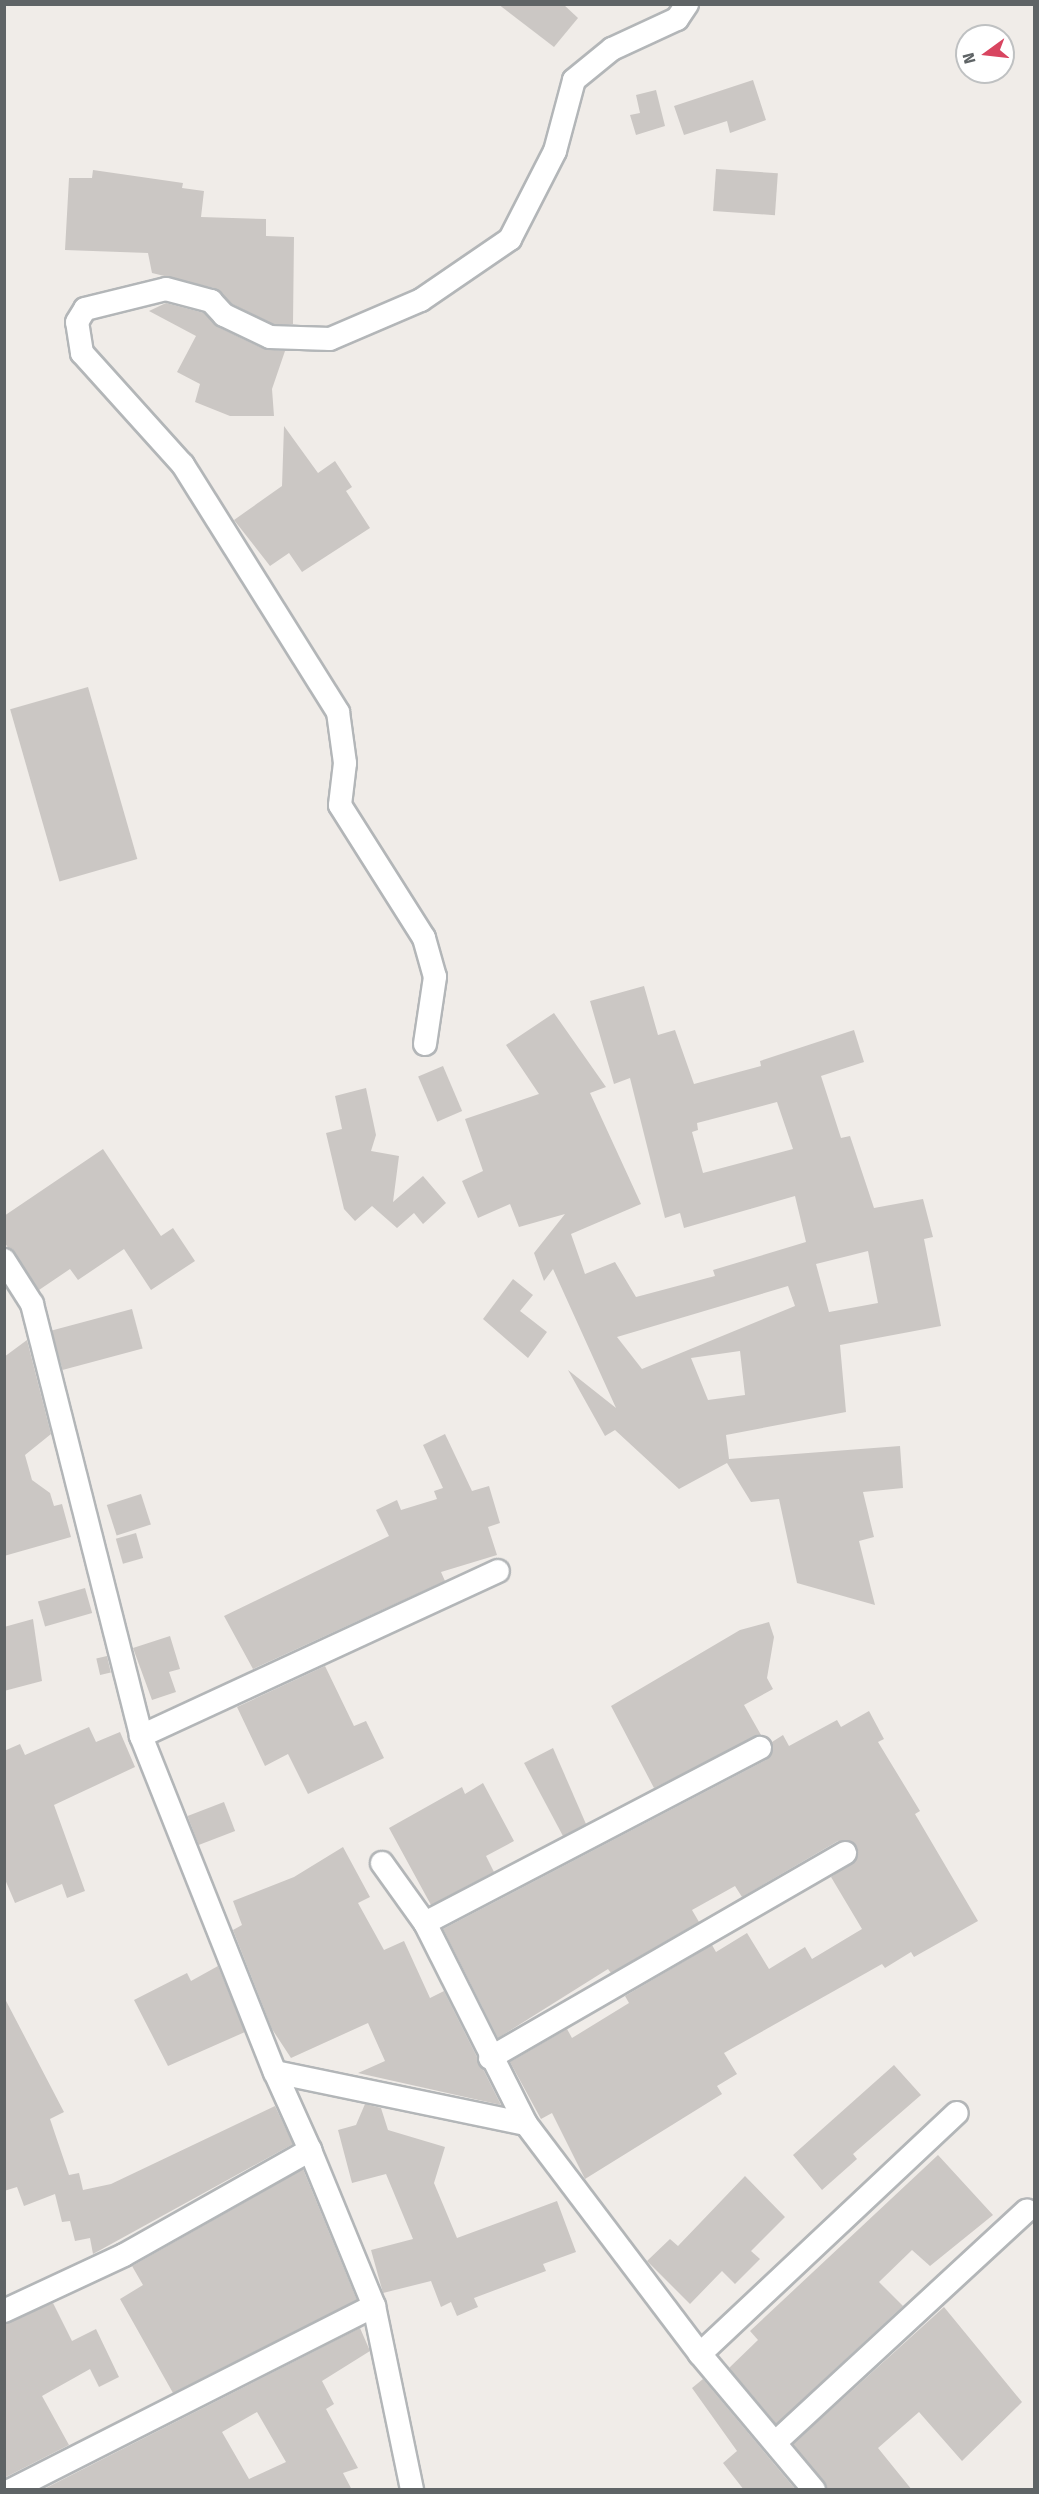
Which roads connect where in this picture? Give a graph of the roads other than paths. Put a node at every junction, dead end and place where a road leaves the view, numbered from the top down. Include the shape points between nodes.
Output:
1 (687, 4) edge
2 (426, 1044) dead end
3 (4, 1260) edge
4 (498, 1571) dead end
5 (141, 1736) junction
6 (760, 1748) dead end
7 (845, 1852) dead end
8 (382, 1863) dead end
9 (425, 1923) junction
10 (490, 2058) junction
11 (275, 2072) junction
12 (957, 2113) dead end
13 (526, 2124) junction
14 (310, 2150) junction
15 (1027, 2210) dead end
16 (374, 2306) junction
17 (4, 2311) edge
18 (700, 2354) junction
19 (777, 2440) junction
20 (10, 2490) edge
21 (412, 2490) edge
22 (814, 2490) edge

1 - 2 street via 677,18 612,49 574,80 555,151 510,239 421,300 330,339 270,337 224,315 211,301 166,289 85,309 76,322 82,353 183,465 338,712 345,764 340,805 424,938 435,977
3 - 5 street via 32,1304
4 - 5 street
5 - 11 street
6 - 9 street
7 - 10 street
8 - 9 street
9 - 10 street
10 - 13 street
11 - 13 street
11 - 14 street
12 - 18 street
13 - 18 street
14 - 16 street
14 - 17 street via 124,2255
15 - 19 street
16 - 20 street
16 - 21 street
18 - 19 street
19 - 22 street

